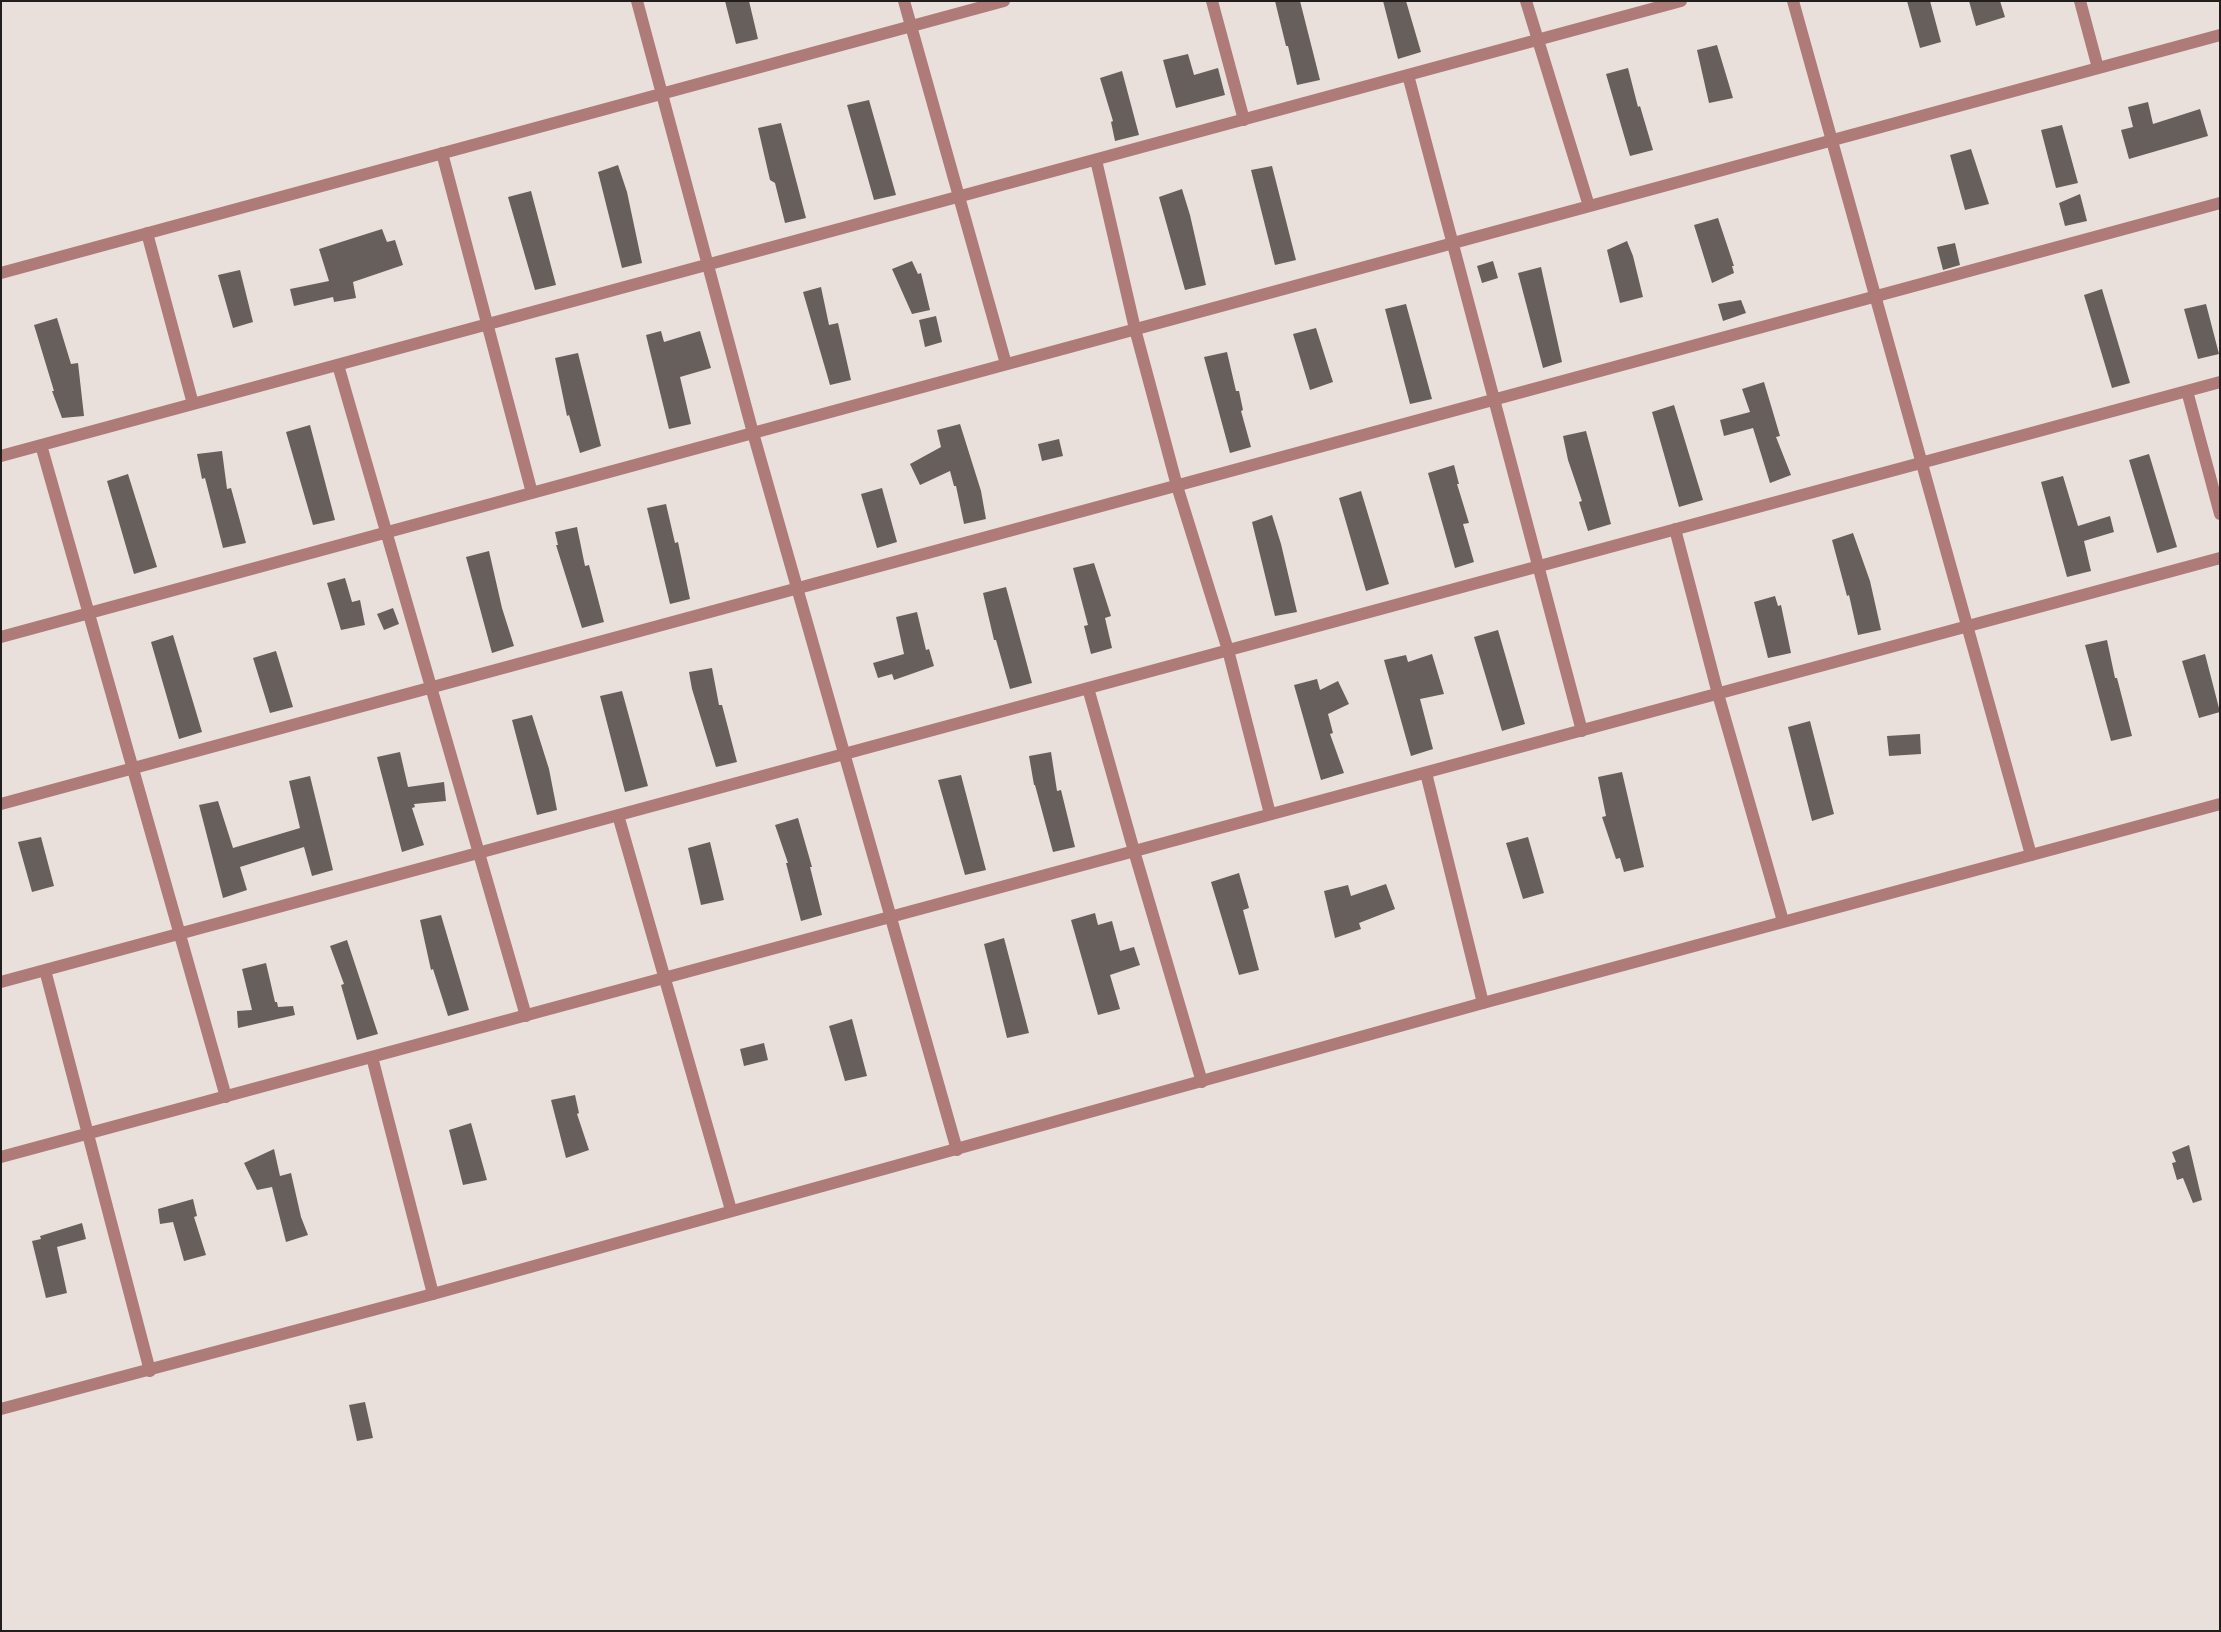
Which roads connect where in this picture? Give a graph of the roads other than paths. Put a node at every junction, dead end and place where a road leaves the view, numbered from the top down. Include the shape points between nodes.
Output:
1 (637, 1) edge
2 (904, 1) edge
3 (1004, 1) edge
4 (1212, 1) edge
5 (1526, 1) edge
6 (1681, 1) edge
7 (1793, 1) edge
8 (2080, 1) edge
9 (911, 26) junction
10 (2220, 35) edge
11 (1536, 40) junction
12 (2098, 68) junction
13 (1408, 75) junction
14 (662, 94) junction
15 (1244, 120) junction
16 (1833, 140) junction
17 (442, 153) junction
18 (1096, 160) junction
19 (959, 197) junction
20 (2220, 203) edge
21 (1589, 206) junction
22 (147, 233) junction
23 (1453, 243) junction
24 (708, 265) junction
25 (1, 273) edge
26 (1876, 296) junction
27 (488, 324) junction
28 (1135, 329) junction
29 (1006, 364) junction
30 (338, 365) junction
31 (2220, 382) edge
32 (2186, 391) junction
33 (1494, 400) junction
34 (193, 404) junction
35 (753, 433) junction
36 (41, 445) junction
37 (1, 456) edge
38 (1923, 462) junction
39 (1178, 486) junction
40 (532, 493) junction
41 (2220, 514) edge
42 (1675, 529) junction
43 (386, 533) junction
44 (2220, 558) edge
45 (1538, 566) junction
46 (799, 588) junction
47 (89, 614) junction
48 (1968, 626) junction
49 (1, 637) edge
50 (1228, 650) junction
51 (431, 688) junction
52 (1088, 688) junction
53 (1718, 694) junction
54 (1582, 730) junction
55 (846, 753) junction
56 (133, 769) junction
57 (1426, 773) junction
58 (1, 804) edge
59 (2220, 804) edge
60 (1270, 814) junction
61 (618, 815) junction
62 (1134, 851) junction
63 (478, 853) junction
64 (2031, 855) junction
65 (890, 917) junction
66 (1783, 921) junction
67 (179, 934) junction
68 (44, 970) junction
69 (663, 978) junction
70 (1, 982) edge
71 (1483, 1003) junction
72 (526, 1016) junction
73 (372, 1057) junction
74 (1202, 1082) junction
75 (226, 1097) junction
76 (86, 1134) junction
77 (957, 1150) junction
78 (1, 1157) edge
79 (731, 1210) junction
80 (433, 1294) junction
81 (150, 1371) junction
82 (1, 1409) edge

1 - 14 street
2 - 9 street
3 - 9 street
4 - 15 street
5 - 11 street
6 - 11 street
7 - 16 street
8 - 12 street
9 - 14 street
9 - 19 street
10 - 12 street
11 - 13 street
11 - 21 street
12 - 16 street
13 - 15 street
13 - 23 street
14 - 17 street
14 - 24 street
15 - 18 street
16 - 21 street
16 - 26 street
17 - 22 street
17 - 27 street
18 - 19 street
18 - 28 street
19 - 24 street
19 - 29 street
20 - 26 street
21 - 23 street
22 - 25 street
22 - 34 street
23 - 28 street
23 - 33 street
24 - 27 street
24 - 35 street
26 - 33 street
26 - 38 street
27 - 30 street
27 - 40 street
28 - 29 street
28 - 39 street
29 - 35 street
30 - 34 street
30 - 43 street
31 - 32 street
32 - 38 street
32 - 41 street
33 - 39 street
33 - 45 street
34 - 36 street
35 - 40 street
35 - 46 street
36 - 37 street
36 - 47 street
38 - 42 street
38 - 48 street
39 - 46 street
39 - 50 street
40 - 43 street
42 - 45 street
42 - 53 street
43 - 47 street
43 - 51 street
44 - 48 street
45 - 50 street
45 - 54 street
46 - 51 street
46 - 55 street
47 - 49 street
47 - 56 street
48 - 53 street
48 - 64 street
50 - 52 street
50 - 60 street
51 - 56 street
51 - 63 street
52 - 55 street
52 - 62 street
53 - 54 street
53 - 66 street
54 - 57 street
55 - 61 street
55 - 65 street
56 - 58 street
56 - 67 street
57 - 60 street
57 - 71 street
59 - 64 street
60 - 62 street
61 - 63 street
61 - 69 street
62 - 65 street
62 - 74 street
63 - 67 street
63 - 72 street
64 - 66 street
65 - 69 street
65 - 77 street
66 - 71 street
67 - 68 street
67 - 75 street
68 - 70 street
68 - 76 street
69 - 72 street
69 - 79 street
71 - 74 street
72 - 73 street
73 - 75 street
73 - 80 street
74 - 77 street
75 - 76 street
76 - 78 street
76 - 81 street
77 - 79 street
79 - 80 street
80 - 81 street
81 - 82 street

